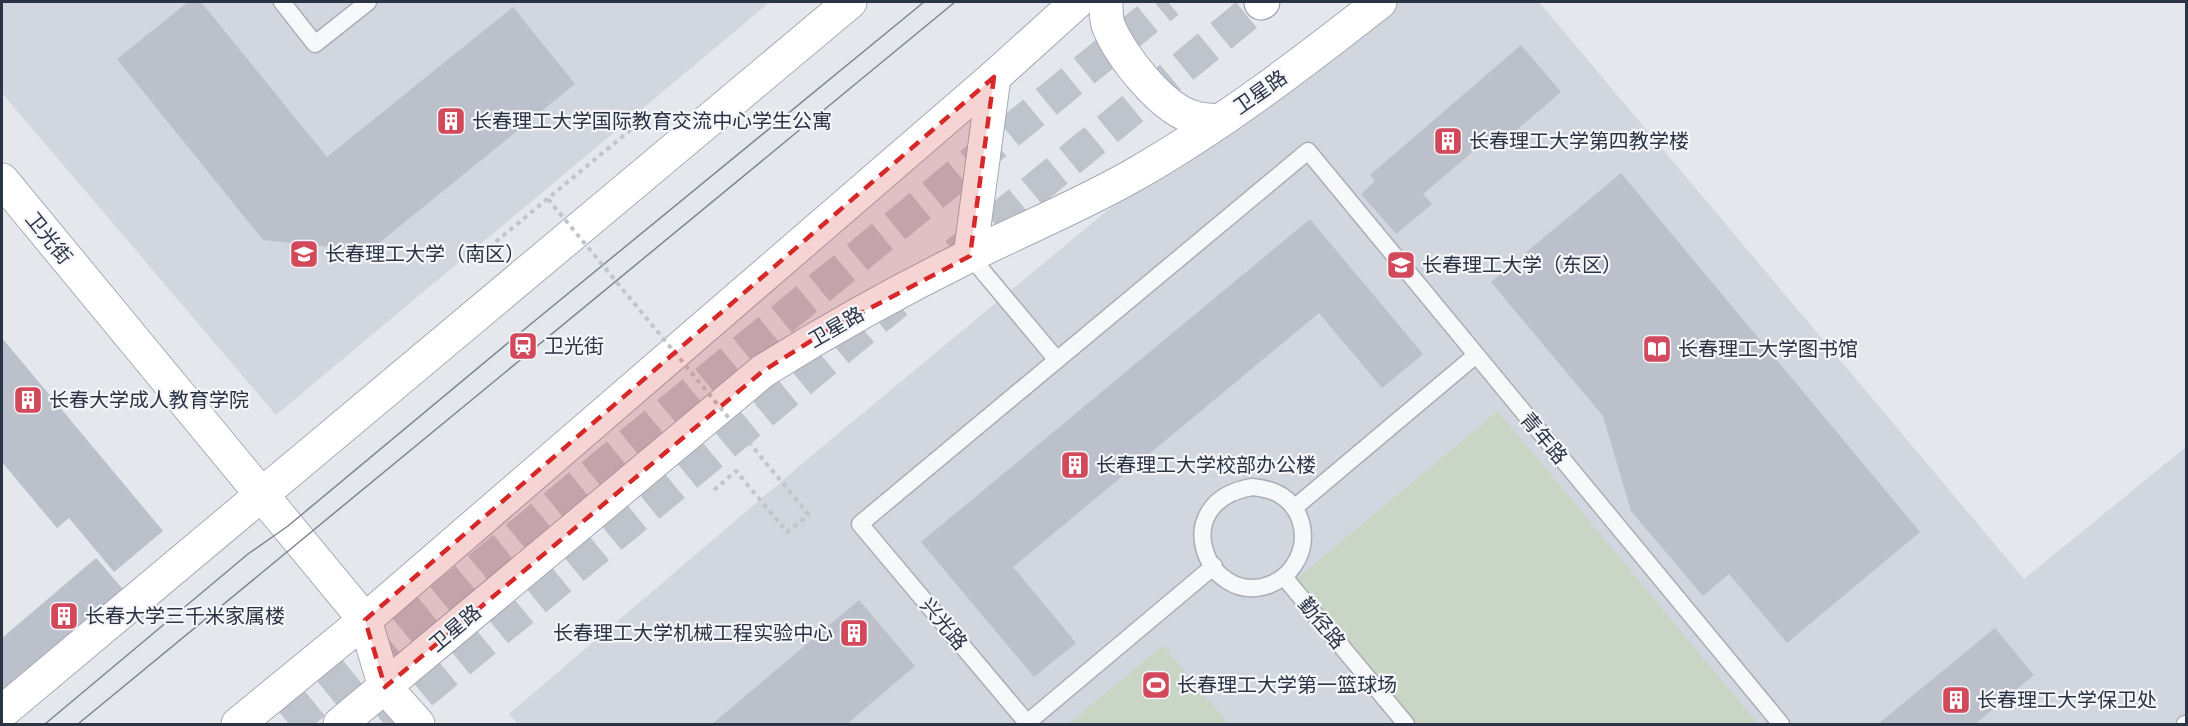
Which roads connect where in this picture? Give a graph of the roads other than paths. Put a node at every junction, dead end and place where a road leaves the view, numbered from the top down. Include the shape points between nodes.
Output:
1 (282, 2) edge
2 (368, 2) edge
3 (850, 2) edge
4 (1077, 2) edge
5 (1106, 2) edge
6 (1380, 2) edge
7 (994, 77) junction
8 (1219, 121) junction
9 (2, 180) edge
10 (970, 256) junction
11 (1476, 355) junction
12 (1057, 360) junction
13 (261, 495) junction
14 (1294, 508) junction
15 (1214, 566) junction
16 (1284, 577) junction
17 (365, 620) junction
18 (385, 687) junction
19 (2, 712) edge
20 (238, 724) edge
21 (340, 724) edge
22 (418, 724) edge
23 (1028, 724) edge
24 (1406, 724) edge
25 (1781, 724) edge

1 - 2 lane via 315,44
3 - 13 main road
4 - 7 main road
5 - 8 main road via 1108,23 1123,52 1146,82 1194,118
6 - 8 main road, 卫星路
7 - 10 main road
7 - 17 main road
8 - 10 main road, 卫星路 via 1131,176
9 - 13 main road, 卫光街
10 - 12 lane
10 - 18 main road, 卫星路 via 830,329 763,371
11 - 12 lane, 青年路 via 1308,151
11 - 14 lane
11 - 25 lane, 青年路
12 - 23 lane, 兴光路 via 860,524
13 - 17 main road, 卫光街
13 - 19 main road
14 - 15 lane via 1268,489 1236,489 1221,497 1203,524 1205,556
14 - 16 lane via 1304,540 1299,557
15 - 16 lane via 1227,581 1242,587 1260,588
15 - 23 lane
16 - 24 lane, 勤径路
17 - 18 main road, 卫光街
17 - 20 main road
18 - 21 main road, 卫星路
18 - 22 main road, 卫光街

